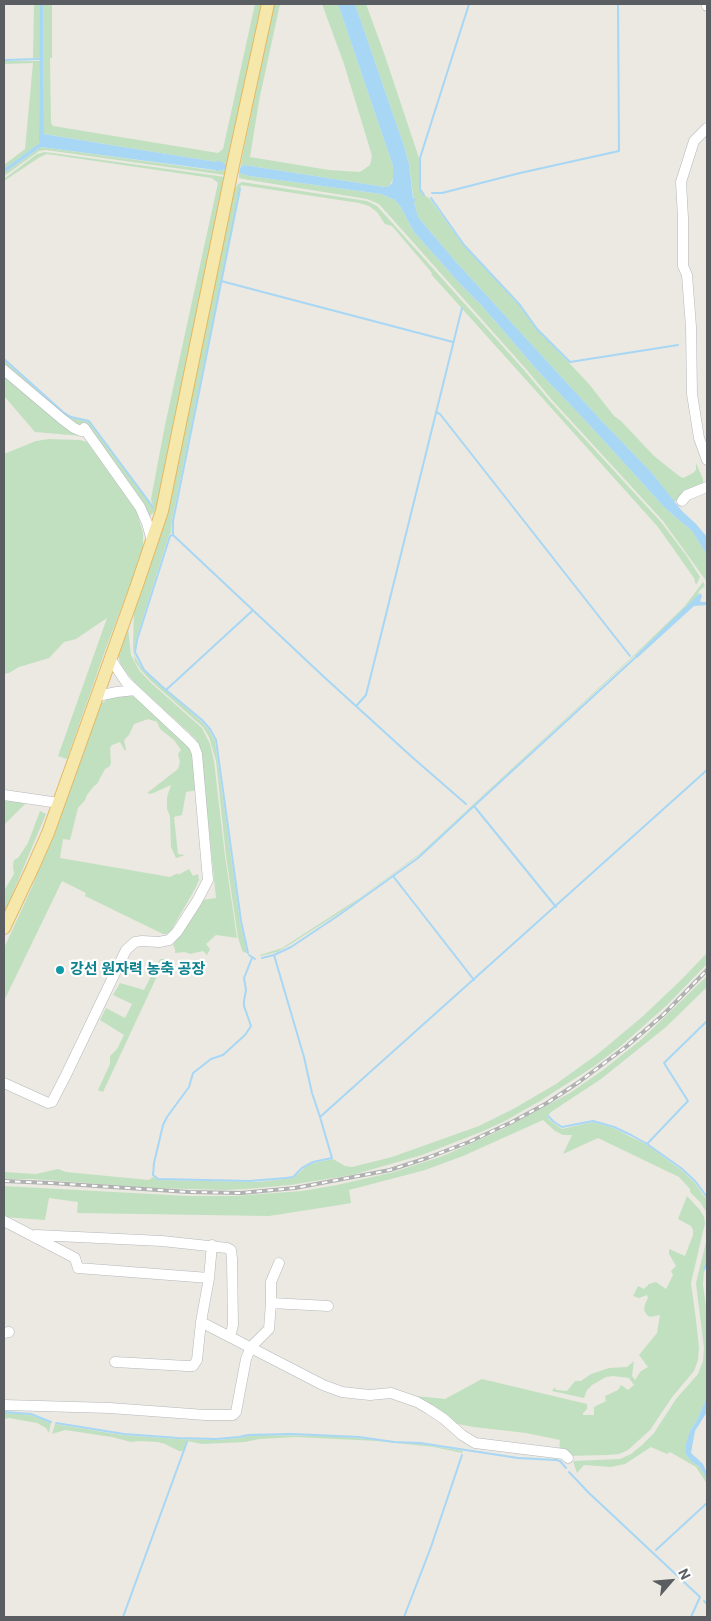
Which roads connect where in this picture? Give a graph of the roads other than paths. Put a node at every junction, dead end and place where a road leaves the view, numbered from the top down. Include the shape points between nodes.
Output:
1 (268, 4) edge
2 (707, 128) edge
3 (4, 370) edge
4 (707, 460) edge
5 (707, 487) edge
6 (682, 501) dead end
7 (152, 541) junction
8 (110, 658) junction
9 (135, 690) junction
10 (97, 696) junction
11 (4, 795) edge
12 (59, 803) junction
13 (4, 928) edge
14 (4, 1083) edge
15 (4, 1221) edge
16 (30, 1234) junction
17 (212, 1245) junction
18 (279, 1263) dead end
19 (209, 1278) junction
20 (272, 1303) junction
21 (328, 1306) dead end
22 (201, 1322) junction
23 (230, 1337) junction
24 (251, 1347) junction
25 (115, 1362) dead end
26 (4, 1405) edge
27 (568, 1458) dead end

1 - 7 main road via 164,502
2 - 4 street via 694,141 680,182 683,266 691,327 692,394 699,438
3 - 7 street via 74,428 85,430 140,508
5 - 6 street via 687,495
7 - 8 main road
8 - 9 street
8 - 10 main road
9 - 10 street
9 - 14 street via 194,746 208,880 198,900 169,940 135,942 126,950 52,1102
10 - 12 main road
11 - 12 street
12 - 13 main road
15 - 16 street
16 - 17 street
16 - 19 street via 75,1258 78,1268
17 - 19 street
17 - 23 street via 231,1250 233,1325
18 - 20 street via 271,1282
19 - 22 street
20 - 21 street
20 - 24 street via 269,1329
22 - 23 street
22 - 25 street via 197,1360 193,1366
23 - 24 street
24 - 26 street via 233,1415
24 - 27 street via 342,1392 370,1395 391,1392 417,1402 475,1443 564,1454

